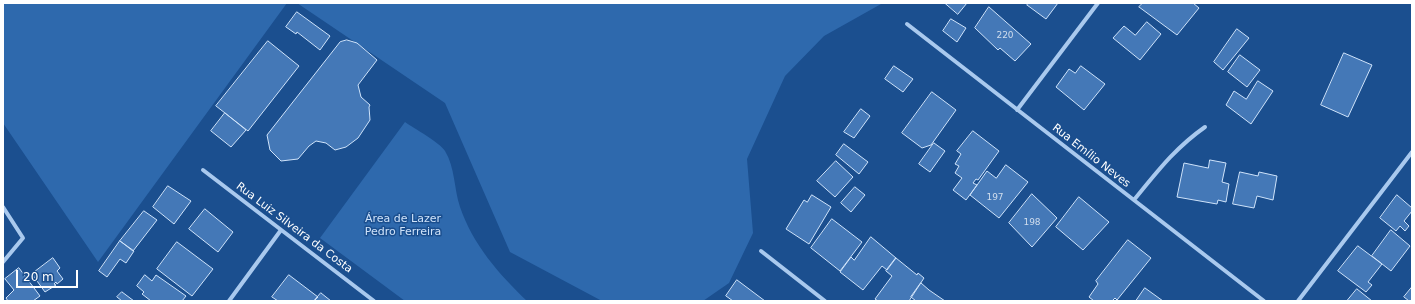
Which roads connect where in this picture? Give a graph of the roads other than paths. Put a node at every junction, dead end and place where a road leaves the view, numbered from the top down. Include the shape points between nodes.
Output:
1 (1098, 3) edge
2 (907, 24) dead end
3 (1017, 110) junction
4 (1205, 127) dead end
5 (1412, 152) edge
6 (203, 170) dead end
7 (1134, 200) junction
8 (3, 207) edge
9 (281, 230) junction
10 (761, 251) dead end
11 (3, 262) edge
12 (229, 301) edge
13 (374, 301) edge
14 (824, 301) edge
15 (1264, 301) edge
16 (1298, 301) edge

1 - 3 street
2 - 3 street, Rua Emílio Neves
3 - 7 street, Rua Emílio Neves
4 - 7 street via 1171,155
5 - 16 street
6 - 9 street, Rua Luiz Silveira da Costa
7 - 15 street, Rua Emílio Neves
8 - 11 street via 23,238
9 - 12 street
9 - 13 street, Rua Luiz Silveira da Costa
10 - 14 street

